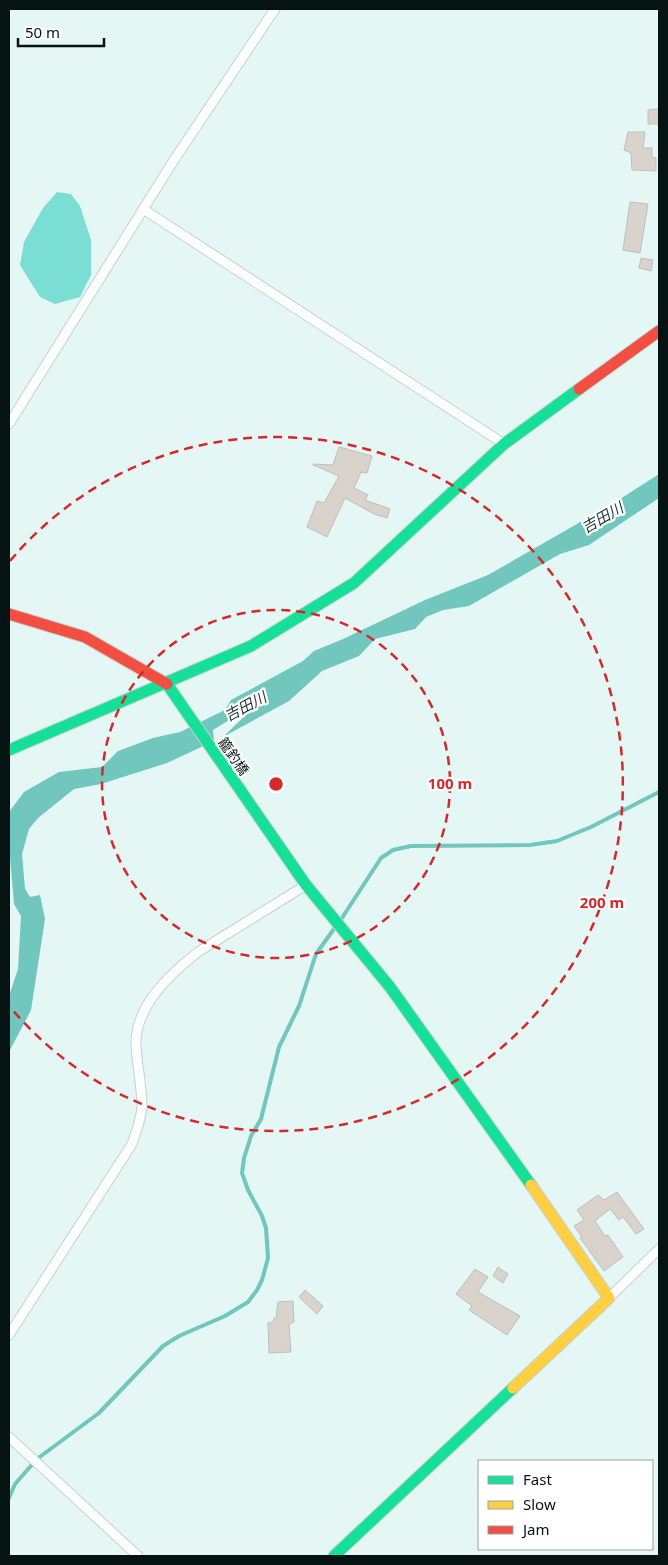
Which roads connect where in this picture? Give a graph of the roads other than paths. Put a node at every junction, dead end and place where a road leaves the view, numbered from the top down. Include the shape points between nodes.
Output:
1 (275, 9) edge
2 (143, 209) junction
3 (659, 331) edge
4 (9, 424) edge
5 (504, 444) junction
6 (9, 614) edge
7 (166, 683) junction
8 (9, 750) edge
9 (306, 884) junction
10 (659, 1249) edge
11 (609, 1298) junction
12 (9, 1335) edge
13 (9, 1437) edge
14 (138, 1556) edge
15 (334, 1556) edge

1 - 2 street
2 - 4 street
2 - 5 street
3 - 5 street
5 - 7 street via 354,583 251,646
6 - 7 street via 85,637
7 - 8 street
7 - 9 street, 籠釣橋
9 - 11 street, 籠釣橋 via 390,987
9 - 12 street via 198,952 157,991 142,1017 137,1036 142,1108 132,1144
10 - 11 street
11 - 15 street
13 - 14 street

